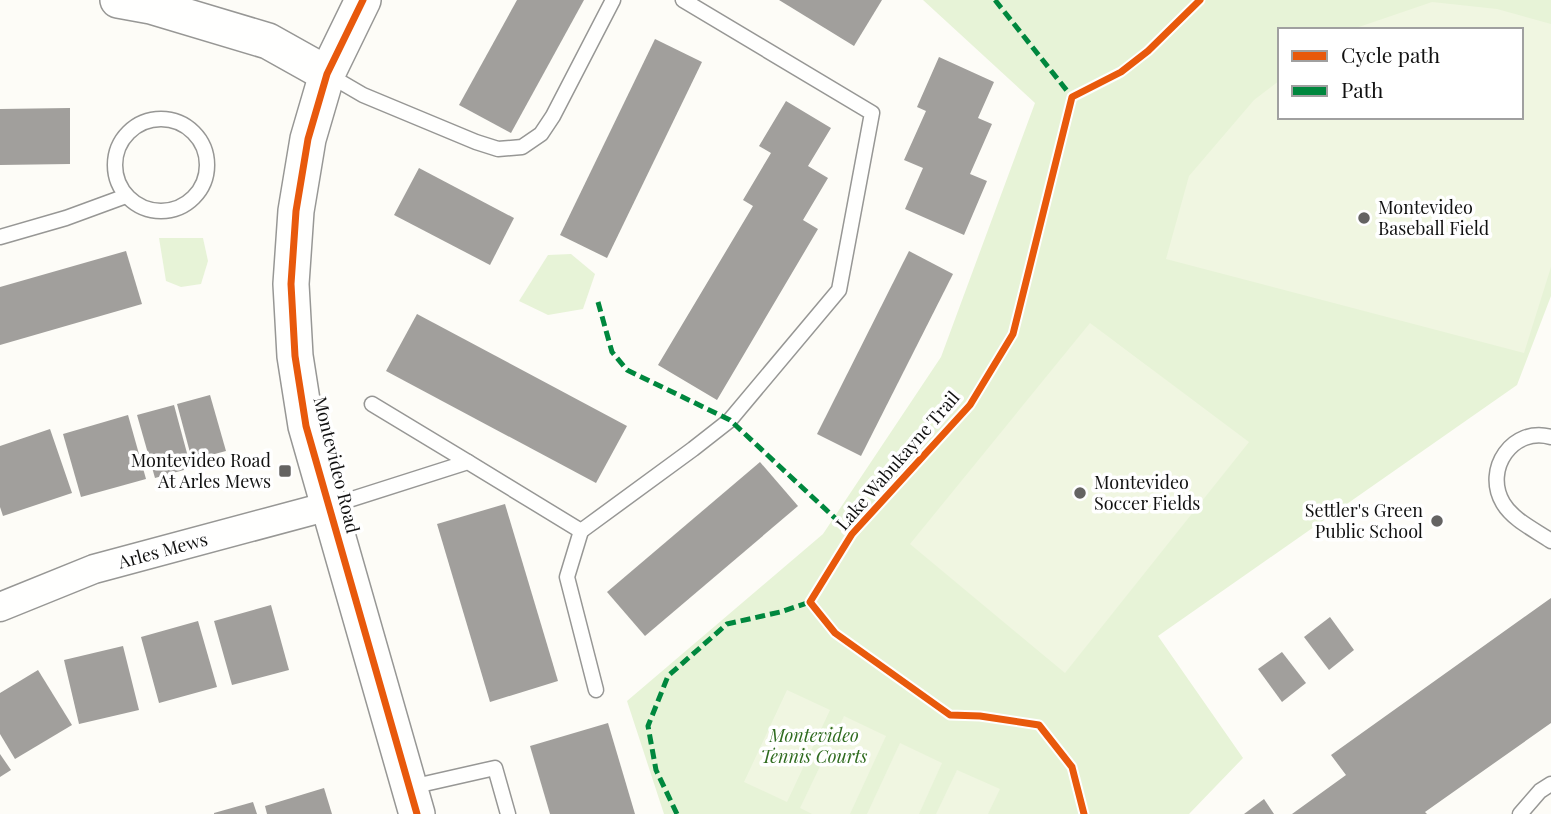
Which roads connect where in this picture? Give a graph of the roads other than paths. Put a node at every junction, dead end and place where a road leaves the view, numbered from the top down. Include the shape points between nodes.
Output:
1 (118, 0) edge
2 (363, 0) edge
3 (613, 0) edge
4 (683, 0) edge
5 (327, 74) junction
6 (126, 196) junction
7 (0, 236) edge
8 (372, 404) dead end
9 (1551, 437) edge
10 (468, 462) junction
11 (329, 506) junction
12 (581, 531) junction
13 (1551, 541) edge
14 (0, 607) edge
15 (596, 690) dead end
16 (1551, 784) edge
17 (413, 801) edge
18 (508, 814) edge
19 (1520, 814) edge

1 - 5 street via 268,41
2 - 5 street, Montevideo Road
3 - 5 lane via 553,116 541,134 522,147 499,149 476,142 363,95
4 - 12 lane via 872,113 839,290 730,420
5 - 11 street, Montevideo Road via 308,139 296,211 291,285 295,356 306,426
6 - 6 lane via 158,211 179,208 192,200 201,189 207,161 195,134 182,124 159,120 136,127 124,137 115,166
6 - 7 lane
8 - 10 lane
9 - 13 lane via 1527,435 1512,444 1497,472 1503,503
10 - 11 lane
10 - 12 lane
11 - 14 street, Arles Mews via 94,569
11 - 17 street, Montevideo Road
12 - 15 lane via 567,577
16 - 19 lane
17 - 18 lane via 495,768

